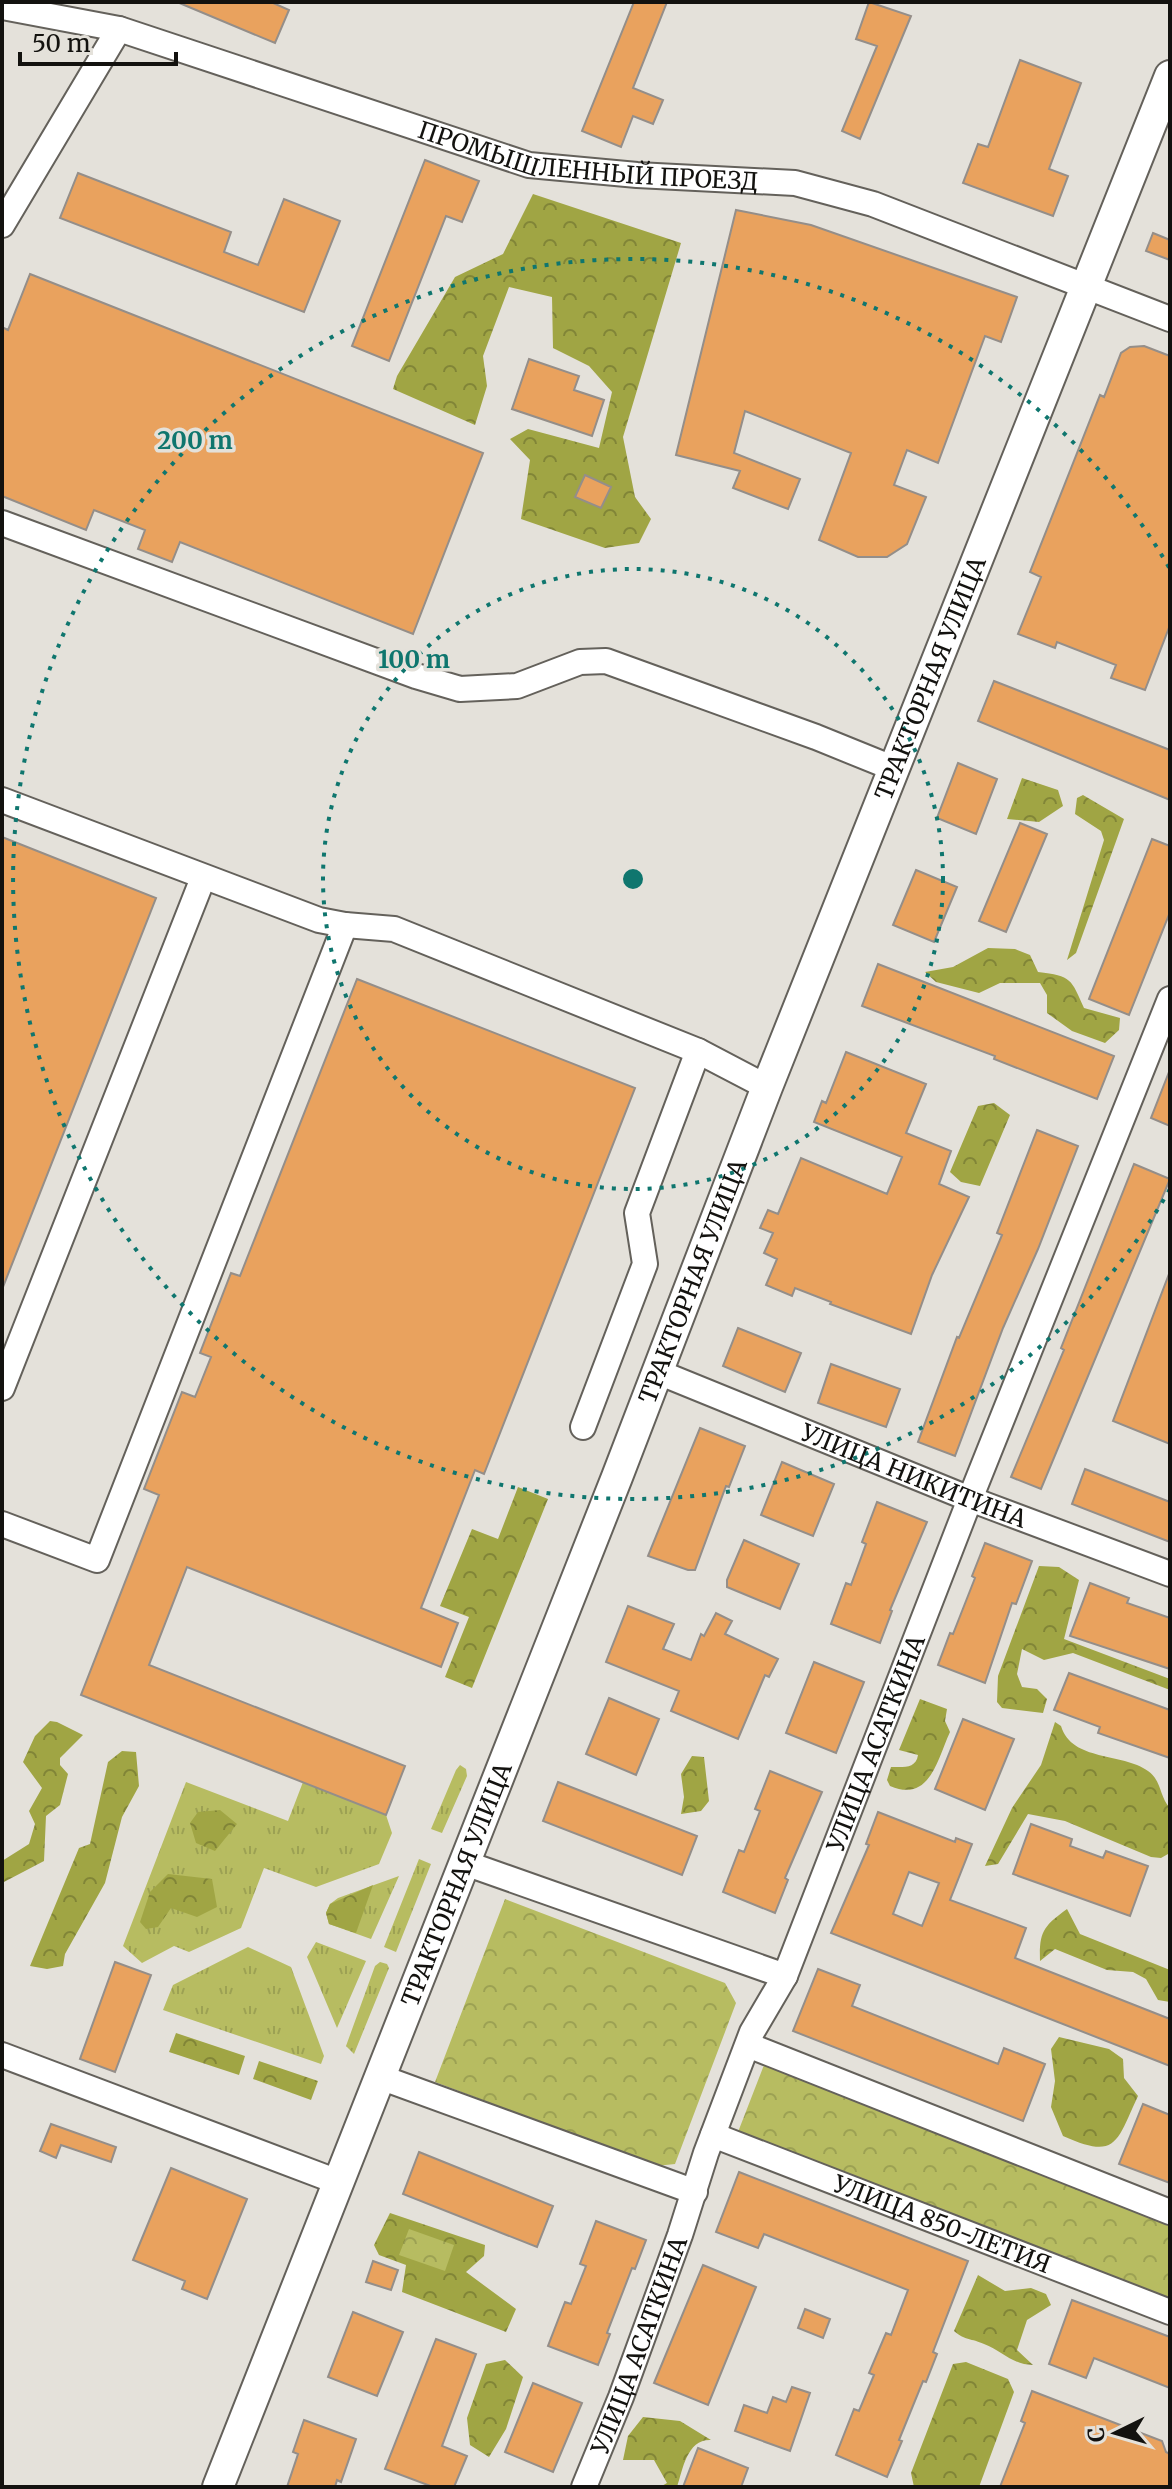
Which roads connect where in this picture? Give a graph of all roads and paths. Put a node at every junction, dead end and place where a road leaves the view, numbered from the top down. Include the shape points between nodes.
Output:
1 (2, 7) edge
2 (119, 29) junction
3 (1170, 76) edge
4 (2, 225) edge
5 (1086, 287) junction
6 (1170, 319) edge
7 (2, 523) edge
8 (895, 769) junction
9 (2, 800) edge
10 (203, 878) junction
11 (345, 925) junction
12 (1170, 999) edge
13 (698, 1051) junction
14 (767, 1087) junction
15 (658, 1372) junction
16 (2, 1388) edge
17 (583, 1427) dead end
18 (970, 1499) junction
19 (2, 1524) edge
20 (1170, 1574) edge
21 (465, 1863) junction
22 (785, 1976) junction
23 (748, 2045) junction
24 (2, 2055) edge
25 (380, 2077) junction
26 (713, 2135) junction
27 (338, 2182) junction
28 (695, 2192) junction
29 (1170, 2212) edge
30 (1170, 2312) edge
31 (218, 2487) edge
32 (584, 2487) edge

1 - 2 street, ПРОМЫШЛЕННЫЙ ПРОЕЗД
2 - 4 street
2 - 5 street, ПРОМЫШЛЕННЫЙ ПРОЕЗД via 529,165 795,183 873,204
3 - 5 main road, ТРАКТОРНАЯ УЛИЦА
5 - 6 street, ПРОМЫШЛЕННЫЙ ПРОЕЗД
5 - 8 main road, ТРАКТОРНАЯ УЛИЦА
7 - 8 street via 460,689 517,686 580,662 606,661
8 - 14 main road, ТРАКТОРНАЯ УЛИЦА
9 - 10 street
10 - 11 street
10 - 16 street
11 - 13 street via 394,929
11 - 19 street via 97,1560
12 - 18 street, УЛИЦА АСАТКИНА
13 - 14 street
13 - 17 street via 637,1213 645,1264
14 - 15 main road, ТРАКТОРНАЯ УЛИЦА
15 - 18 street, УЛИЦА НИКИТИНА
15 - 21 main road, ТРАКТОРНАЯ УЛИЦА
18 - 20 street, УЛИЦА НИКИТИНА
18 - 22 street, УЛИЦА АСАТКИНА
21 - 22 street
21 - 25 main road, ТРАКТОРНАЯ УЛИЦА
22 - 23 street, УЛИЦА АСАТКИНА
23 - 26 street, УЛИЦА АСАТКИНА
23 - 29 street
24 - 27 street
25 - 27 main road, ТРАКТОРНАЯ УЛИЦА
25 - 28 street
26 - 28 street, УЛИЦА АСАТКИНА
26 - 30 street, УЛИЦА 850-ЛЕТИЯ
27 - 31 main road, ТРАКТОРНАЯ УЛИЦА
28 - 32 street, УЛИЦА АСАТКИНА

